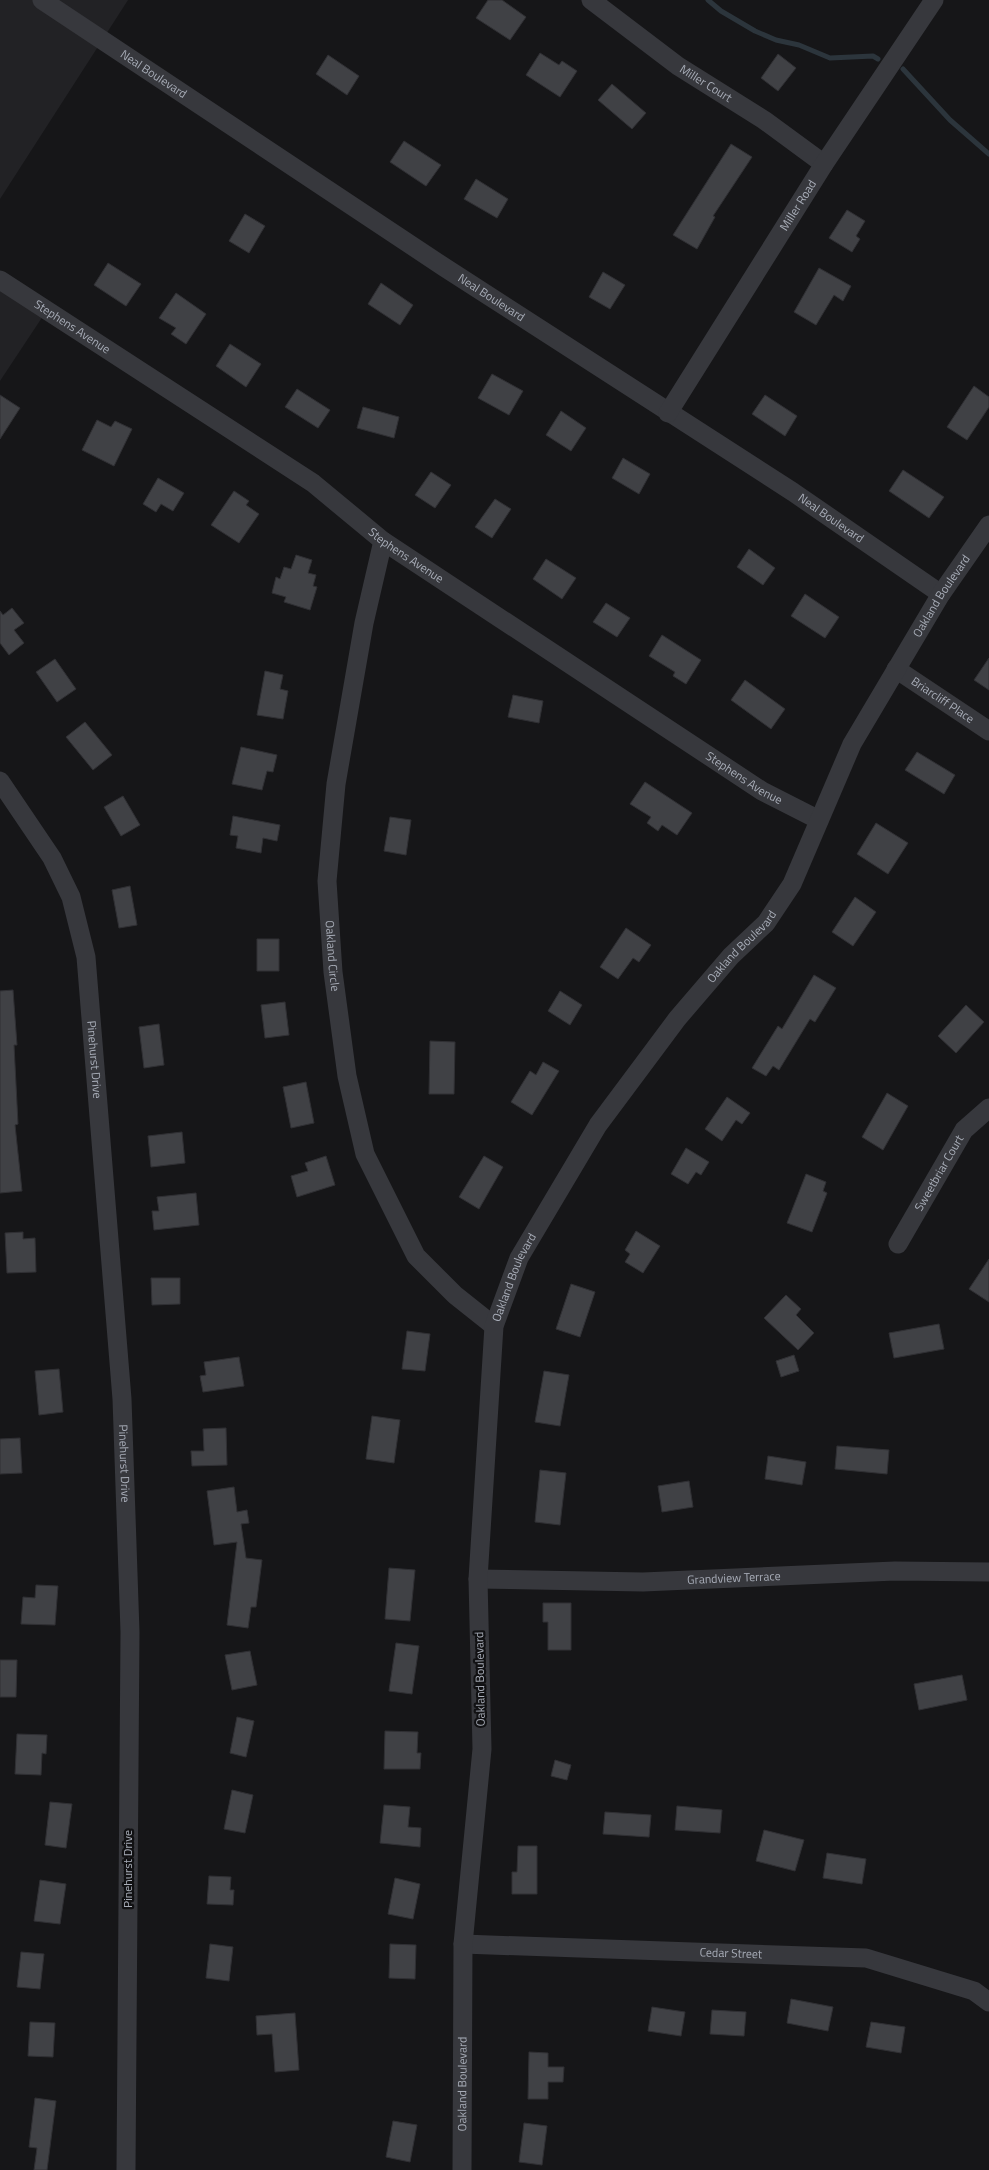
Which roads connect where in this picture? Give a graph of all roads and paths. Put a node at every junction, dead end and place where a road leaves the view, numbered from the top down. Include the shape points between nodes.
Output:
1 (42, 0) edge
2 (591, 0) edge
3 (934, 0) edge
4 (824, 164) junction
5 (0, 280) edge
6 (668, 413) junction
7 (989, 525) edge
8 (383, 541) junction
9 (941, 594) junction
10 (896, 669) junction
11 (989, 731) edge
12 (0, 781) edge
13 (819, 820) junction
14 (989, 1108) edge
15 (898, 1244) dead end
16 (494, 1326) junction
17 (989, 1572) edge
18 (478, 1579) junction
19 (463, 1944) junction
20 (989, 2002) edge
21 (126, 2170) edge
22 (462, 2170) edge

1 - 6 street, Neal Boulevard
2 - 4 street, Miller Court via 678,66 764,120
3 - 4 street, Miller Road
4 - 6 street, Miller Road
5 - 8 street, Stephens Avenue via 313,483
6 - 9 street, Neal Boulevard via 793,492
7 - 9 street, Oakland Boulevard
8 - 13 street, Stephens Avenue via 762,791
8 - 16 street, Oakland Circle via 364,624 336,784 327,881 333,972 346,1076 364,1154 416,1256 455,1295
9 - 10 street, Oakland Boulevard
10 - 11 street, Briarcliff Place
10 - 13 street, Oakland Boulevard via 852,744
12 - 21 street, Pinehurst Drive via 52,858 71,897 86,957 122,1399 130,1632
13 - 16 street, Oakland Boulevard via 792,884 766,922 677,1018 598,1125 518,1258
14 - 15 street, Sweetbriar Court via 964,1130
16 - 18 street, Oakland Boulevard
17 - 18 street, Grandview Terrace via 895,1571 643,1582
18 - 19 street, Oakland Boulevard via 482,1749
19 - 20 street, Cedar Street via 866,1958 974,1991
19 - 22 street, Oakland Boulevard

